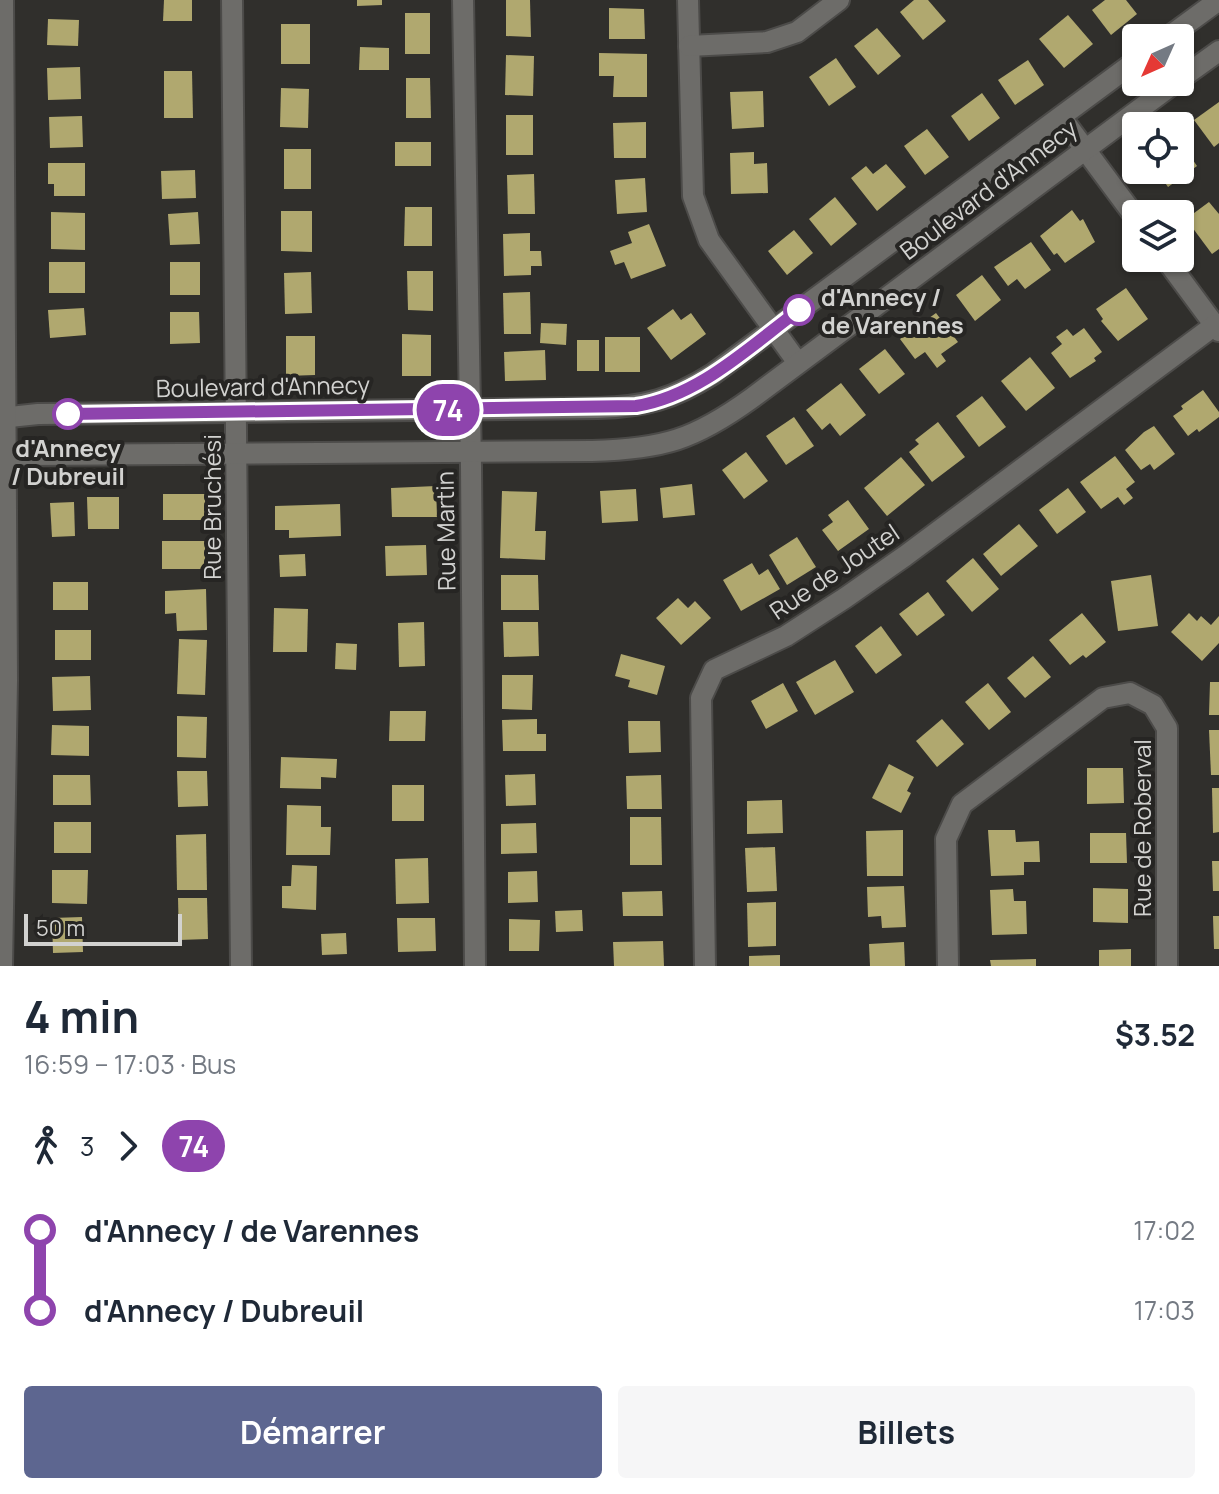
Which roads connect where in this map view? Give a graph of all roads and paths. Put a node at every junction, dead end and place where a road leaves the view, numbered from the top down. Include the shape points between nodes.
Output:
1 (3, 0) edge
2 (232, 0) edge
3 (463, 0) edge
4 (688, 0) edge
5 (839, 0) edge
6 (1219, 0) edge
7 (1186, 24) edge
8 (689, 46) junction
9 (1219, 51) edge
10 (1194, 69) edge
11 (1122, 71) edge
12 (1158, 96) edge
13 (1061, 117) junction
14 (1086, 150) junction
15 (1123, 200) edge
16 (1175, 272) edge
17 (1217, 328) edge
18 (773, 330) junction
19 (798, 363) junction
20 (469, 410) junction
21 (236, 412) junction
22 (2, 418) edge
23 (471, 452) junction
24 (3, 453) edge
25 (236, 454) junction
26 (4, 680) edge
27 (2, 966) edge
28 (241, 966) edge
29 (475, 966) edge
30 (705, 966) edge
31 (948, 966) edge
32 (1167, 966) edge

1 - 22 street
2 - 21 street, Rue Bruchési
3 - 20 street, Rue Martin
4 - 8 street
5 - 8 street via 797,32 767,42
6 - 7 street
8 - 18 street via 693,196 709,240
9 - 10 street, Boulevard d'Annecy
11 - 13 street, Boulevard d'Annecy
12 - 14 street, Boulevard d'Annecy
13 - 14 street
13 - 18 street, Boulevard d'Annecy
14 - 15 street
14 - 19 street, Boulevard d'Annecy
16 - 17 street
17 - 30 street, Rue de Joutel via 869,581 786,636 714,670 701,698
18 - 19 street
18 - 20 street, Boulevard d'Annecy via 697,384 649,404
19 - 23 street, Boulevard d'Annecy via 724,419 679,441 618,450
20 - 21 street, Boulevard d'Annecy
20 - 23 street, Rue Martin
21 - 22 street, Boulevard d'Annecy
21 - 25 street, Rue Bruchési
22 - 24 street
23 - 25 street, Boulevard d'Annecy
23 - 29 street, Rue Martin
24 - 25 street, Boulevard d'Annecy
24 - 26 street
25 - 28 street, Rue Bruchési
26 - 27 street
31 - 32 street, Rue de Roberval via 946,839 962,804 1103,698 1130,693 1153,705 1167,728

